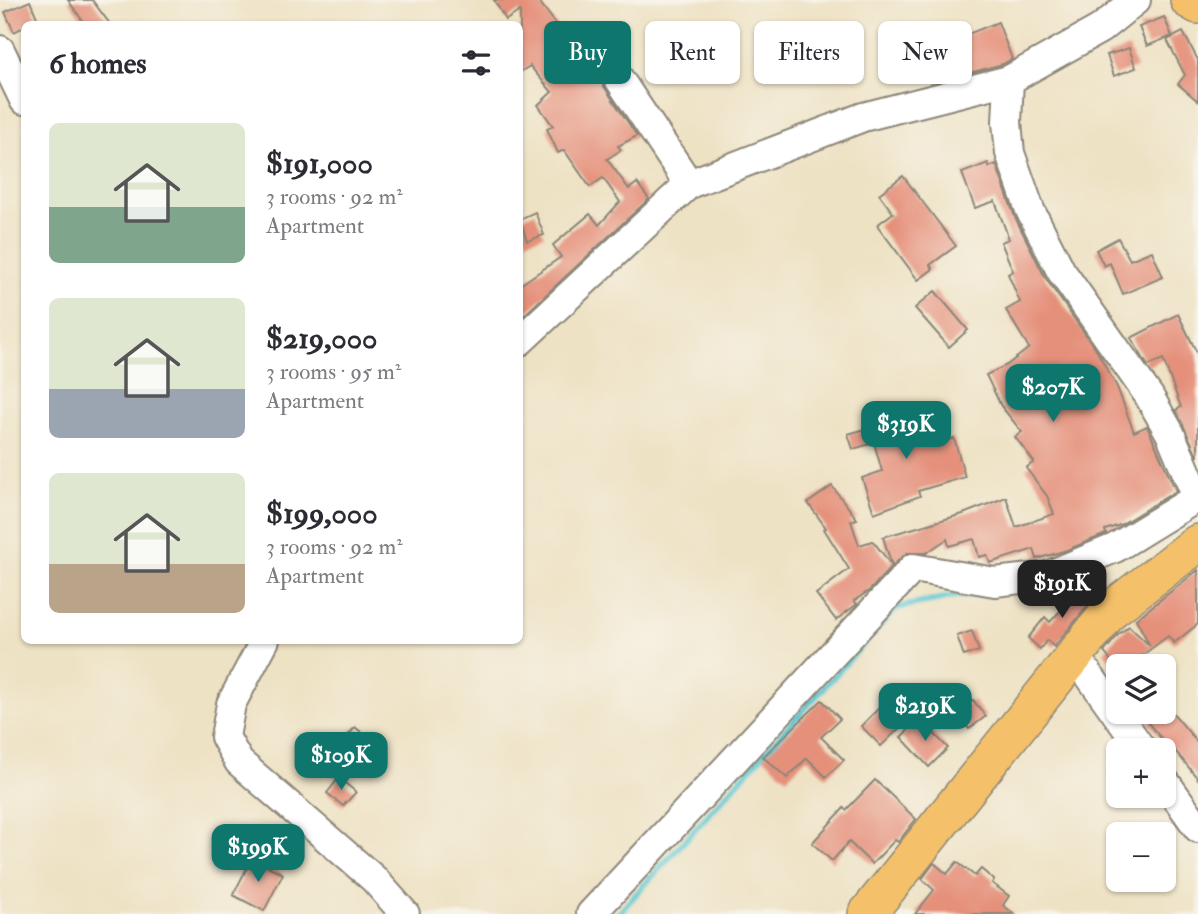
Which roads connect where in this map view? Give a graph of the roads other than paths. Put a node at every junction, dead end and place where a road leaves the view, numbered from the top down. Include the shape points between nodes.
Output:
1 (1136, 0) edge
2 (1189, 0) edge
3 (1198, 5) edge
4 (0, 50) edge
5 (1009, 80) junction
6 (622, 84) edge
7 (21, 94) edge
8 (689, 184) junction
9 (523, 338) edge
10 (1198, 497) edge
11 (1198, 543) edge
12 (263, 644) edge
13 (1076, 657) junction
14 (1134, 738) edge
15 (1176, 797) edge
16 (1198, 828) edge
17 (405, 914) edge
18 (591, 914) edge
19 (867, 914) edge

1 - 5 street via 1100,29
2 - 3 main road
4 - 7 street
5 - 8 street via 863,117
5 - 10 street via 1010,153 1030,210 1061,271 1149,396
6 - 8 street
8 - 9 street
10 - 18 street via 1115,548 1047,576 995,582 913,568
11 - 13 main road via 1111,611
12 - 17 street via 231,704 225,737 239,762 374,879
13 - 14 street
13 - 19 main road
15 - 16 street

